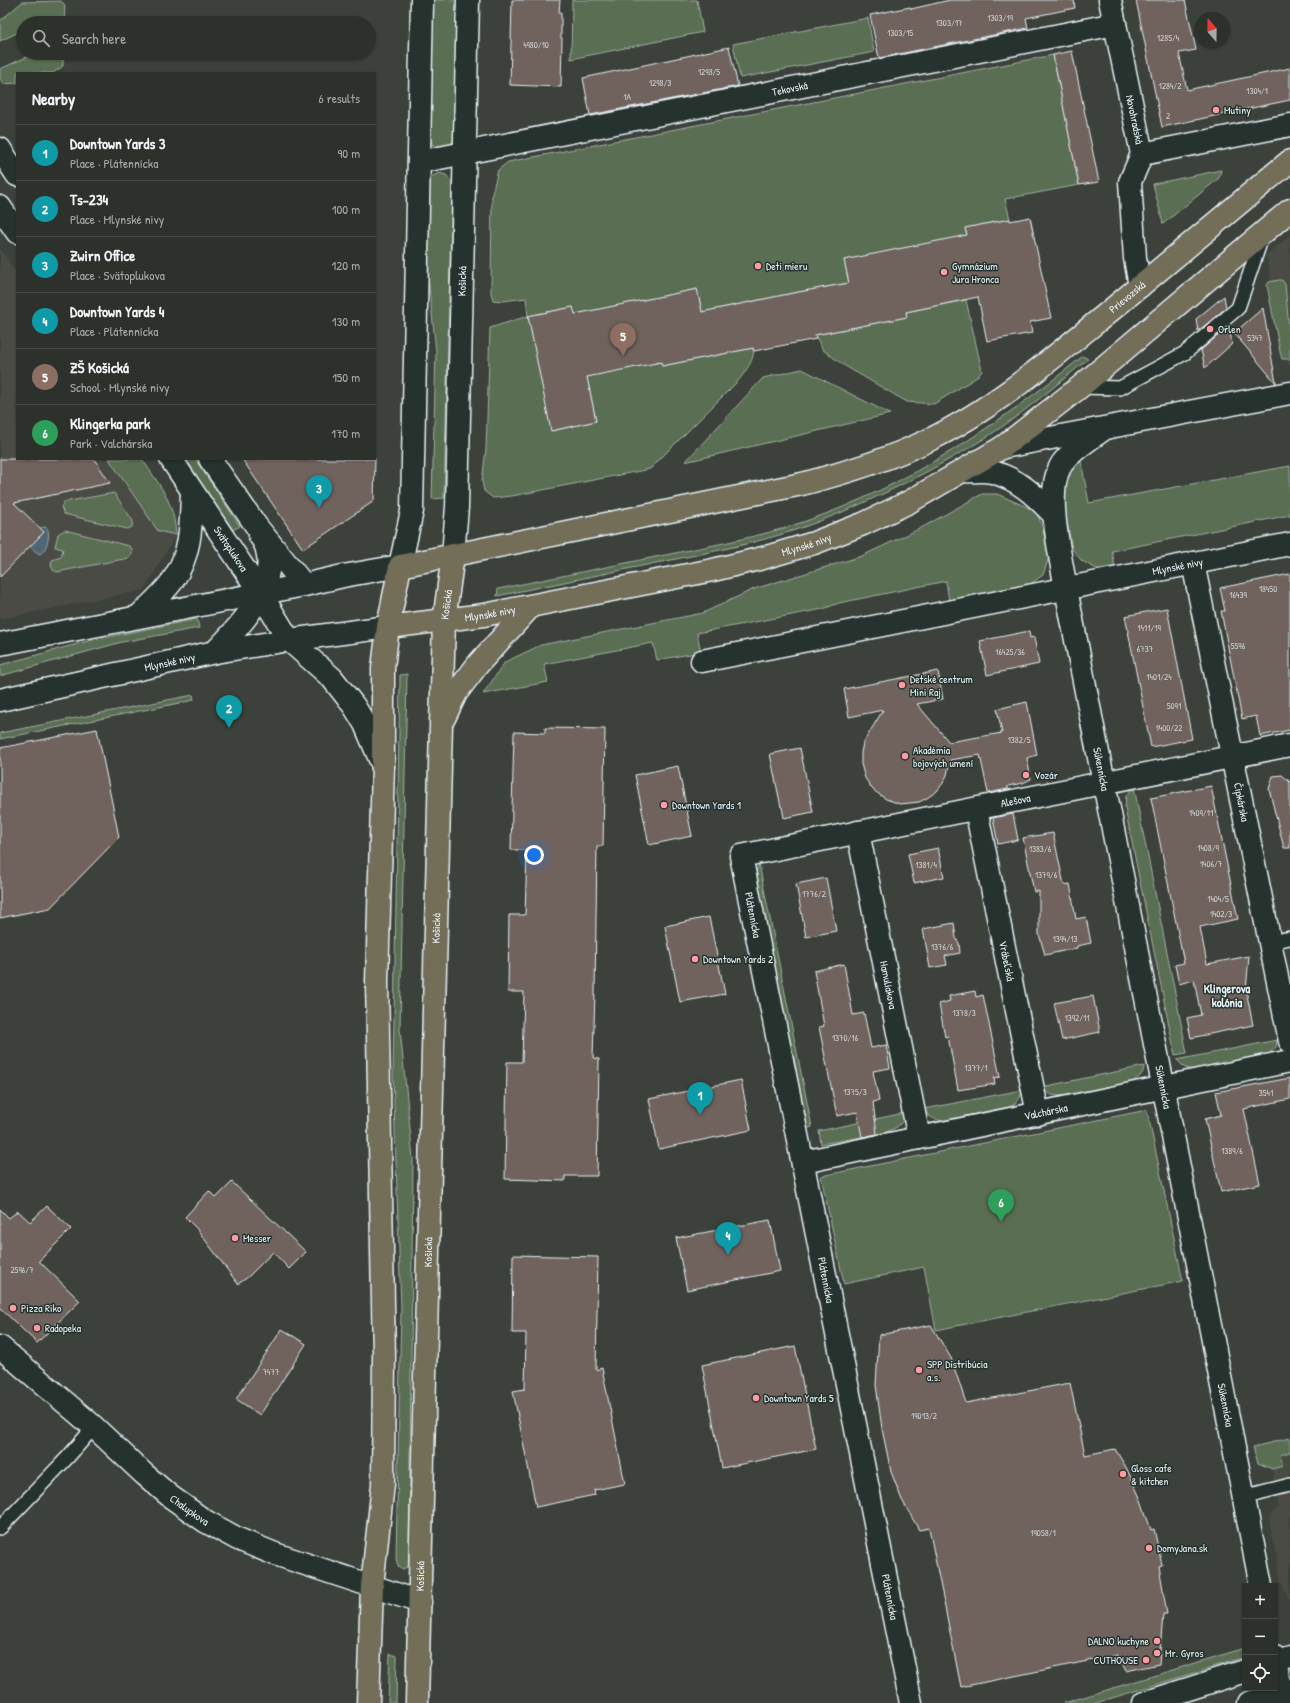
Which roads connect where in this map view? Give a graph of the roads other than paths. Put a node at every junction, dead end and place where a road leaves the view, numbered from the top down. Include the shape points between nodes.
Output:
1 (422, 0) edge
2 (468, 0) edge
3 (1110, 0) edge
4 (1115, 24) junction
5 (1290, 125) edge
6 (0, 149) edge
7 (465, 154) junction
8 (1142, 154) junction
9 (1290, 161) edge
10 (419, 162) junction
11 (16, 173) edge
12 (0, 207) edge
13 (1290, 210) edge
14 (16, 231) edge
15 (1264, 232) junction
16 (1140, 286) junction
17 (1080, 387) junction
18 (1290, 393) edge
19 (1104, 429) junction
20 (1003, 447) junction
21 (171, 460) edge
22 (211, 460) edge
23 (963, 471) junction
24 (192, 491) junction
25 (1053, 514) junction
26 (257, 528) junction
27 (1290, 544) edge
28 (453, 555) junction
29 (1193, 563) junction
30 (400, 566) junction
31 (304, 585) junction
32 (1066, 588) junction
33 (261, 594) junction
34 (530, 607) junction
35 (139, 616) junction
36 (444, 621) junction
37 (388, 627) junction
38 (289, 640) junction
39 (0, 644) edge
40 (215, 652) junction
41 (702, 661) dead end
42 (0, 700) edge
43 (441, 724) junction
44 (1290, 745) edge
45 (1232, 757) junction
46 (383, 766) junction
47 (1104, 783) junction
48 (976, 809) junction
49 (858, 832) junction
50 (741, 856) joint
51 (1280, 940) edge
52 (1290, 1041) edge
53 (1290, 1061) edge
54 (1163, 1088) junction
55 (1038, 1114) junction
56 (919, 1138) junction
57 (803, 1162) junction
58 (0, 1347) edge
59 (94, 1427) junction
60 (1290, 1485) edge
61 (1243, 1497) junction
62 (0, 1528) edge
63 (1260, 1583) edge
64 (372, 1586) junction
65 (420, 1602) junction
66 (1279, 1659) edge
67 (1242, 1672) edge
68 (1284, 1696) edge
69 (368, 1703) edge
70 (418, 1703) edge
71 (911, 1703) edge
72 (1144, 1703) edge
73 (1249, 1703) edge

1 - 10 street
2 - 7 street, Košická
3 - 4 street, Novohradská
4 - 7 street, Tekovská
4 - 8 street, Novohradská
5 - 8 street
6 - 11 street
7 - 10 street
7 - 28 street, Košická via 457,507
8 - 16 street, Novohradská via 1130,182 1135,258
9 - 16 main road, Prievozská
10 - 30 street via 412,511
12 - 14 street
13 - 15 main road
15 - 17 main road
15 - 17 lane via 1238,308 1185,353 1120,388
16 - 28 main road, Prievozská via 1054,357 995,401 928,440 887,459 842,473 754,494
17 - 20 main road
18 - 19 street, Mlynské nivy
19 - 20 street, Mlynské nivy
19 - 25 street, Mlynské nivy via 1084,443 1060,466 1056,477
20 - 23 main road, Mlynské nivy
21 - 24 street, Svätoplukova
22 - 26 street
23 - 25 street via 991,472 1012,480 1036,496
23 - 34 main road, Mlynské nivy via 863,524 814,543 713,570
24 - 33 street, Svätoplukova
24 - 35 street via 190,538 184,561 173,581
25 - 32 street, Mlynské nivy
26 - 31 street
26 - 33 street via 267,550 268,568
27 - 29 street, Mlynské nivy
28 - 30 main road
28 - 36 main road, Košická
29 - 32 street, Mlynské nivy
29 - 45 street, Čipkárska
30 - 31 street
30 - 37 main road
31 - 33 street
32 - 41 street, Mlynské nivy
32 - 47 street, Súkennícka
33 - 35 street
33 - 38 street, Svätoplukova
33 - 40 street via 242,623
34 - 36 main road, Mlynské nivy
34 - 43 main road via 479,662 456,693
35 - 39 street
36 - 37 main road, Mlynské nivy
36 - 43 main road, Košická
37 - 38 street, Mlynské nivy
37 - 46 main road via 383,668
38 - 40 street, Mlynské nivy
38 - 46 street, Svätoplukova via 332,678 354,706 365,724
40 - 42 street, Mlynské nivy
43 - 65 main road, Košická
44 - 45 street, Alešova
45 - 47 street, Alešova
45 - 51 street, Čipkárska
46 - 64 main road via 377,981 384,1357 383,1484
47 - 48 street, Alešova
47 - 54 street, Súkennícka
48 - 49 street, Alešova
48 - 55 street, Vrábeľská
49 - 50 street, Alešova
49 - 56 street, Hamuliakova
50 - 57 street, Plátennícka
51 - 52 street, Čipkárska
53 - 54 street, Valchárska
54 - 55 street, Valchárska
54 - 61 street, Súkennícka
55 - 56 street, Valchárska
56 - 57 street, Valchárska
57 - 71 street, Plátennícka
58 - 59 street, Chalupkova
59 - 62 lane
59 - 64 street, Chalupkova via 144,1474 205,1521 238,1539 275,1554
60 - 61 lane
61 - 63 street, Súkennícka
64 - 65 street, Chalupkova
64 - 69 main road
65 - 70 main road, Košická
66 - 68 street
67 - 72 street
68 - 73 street

